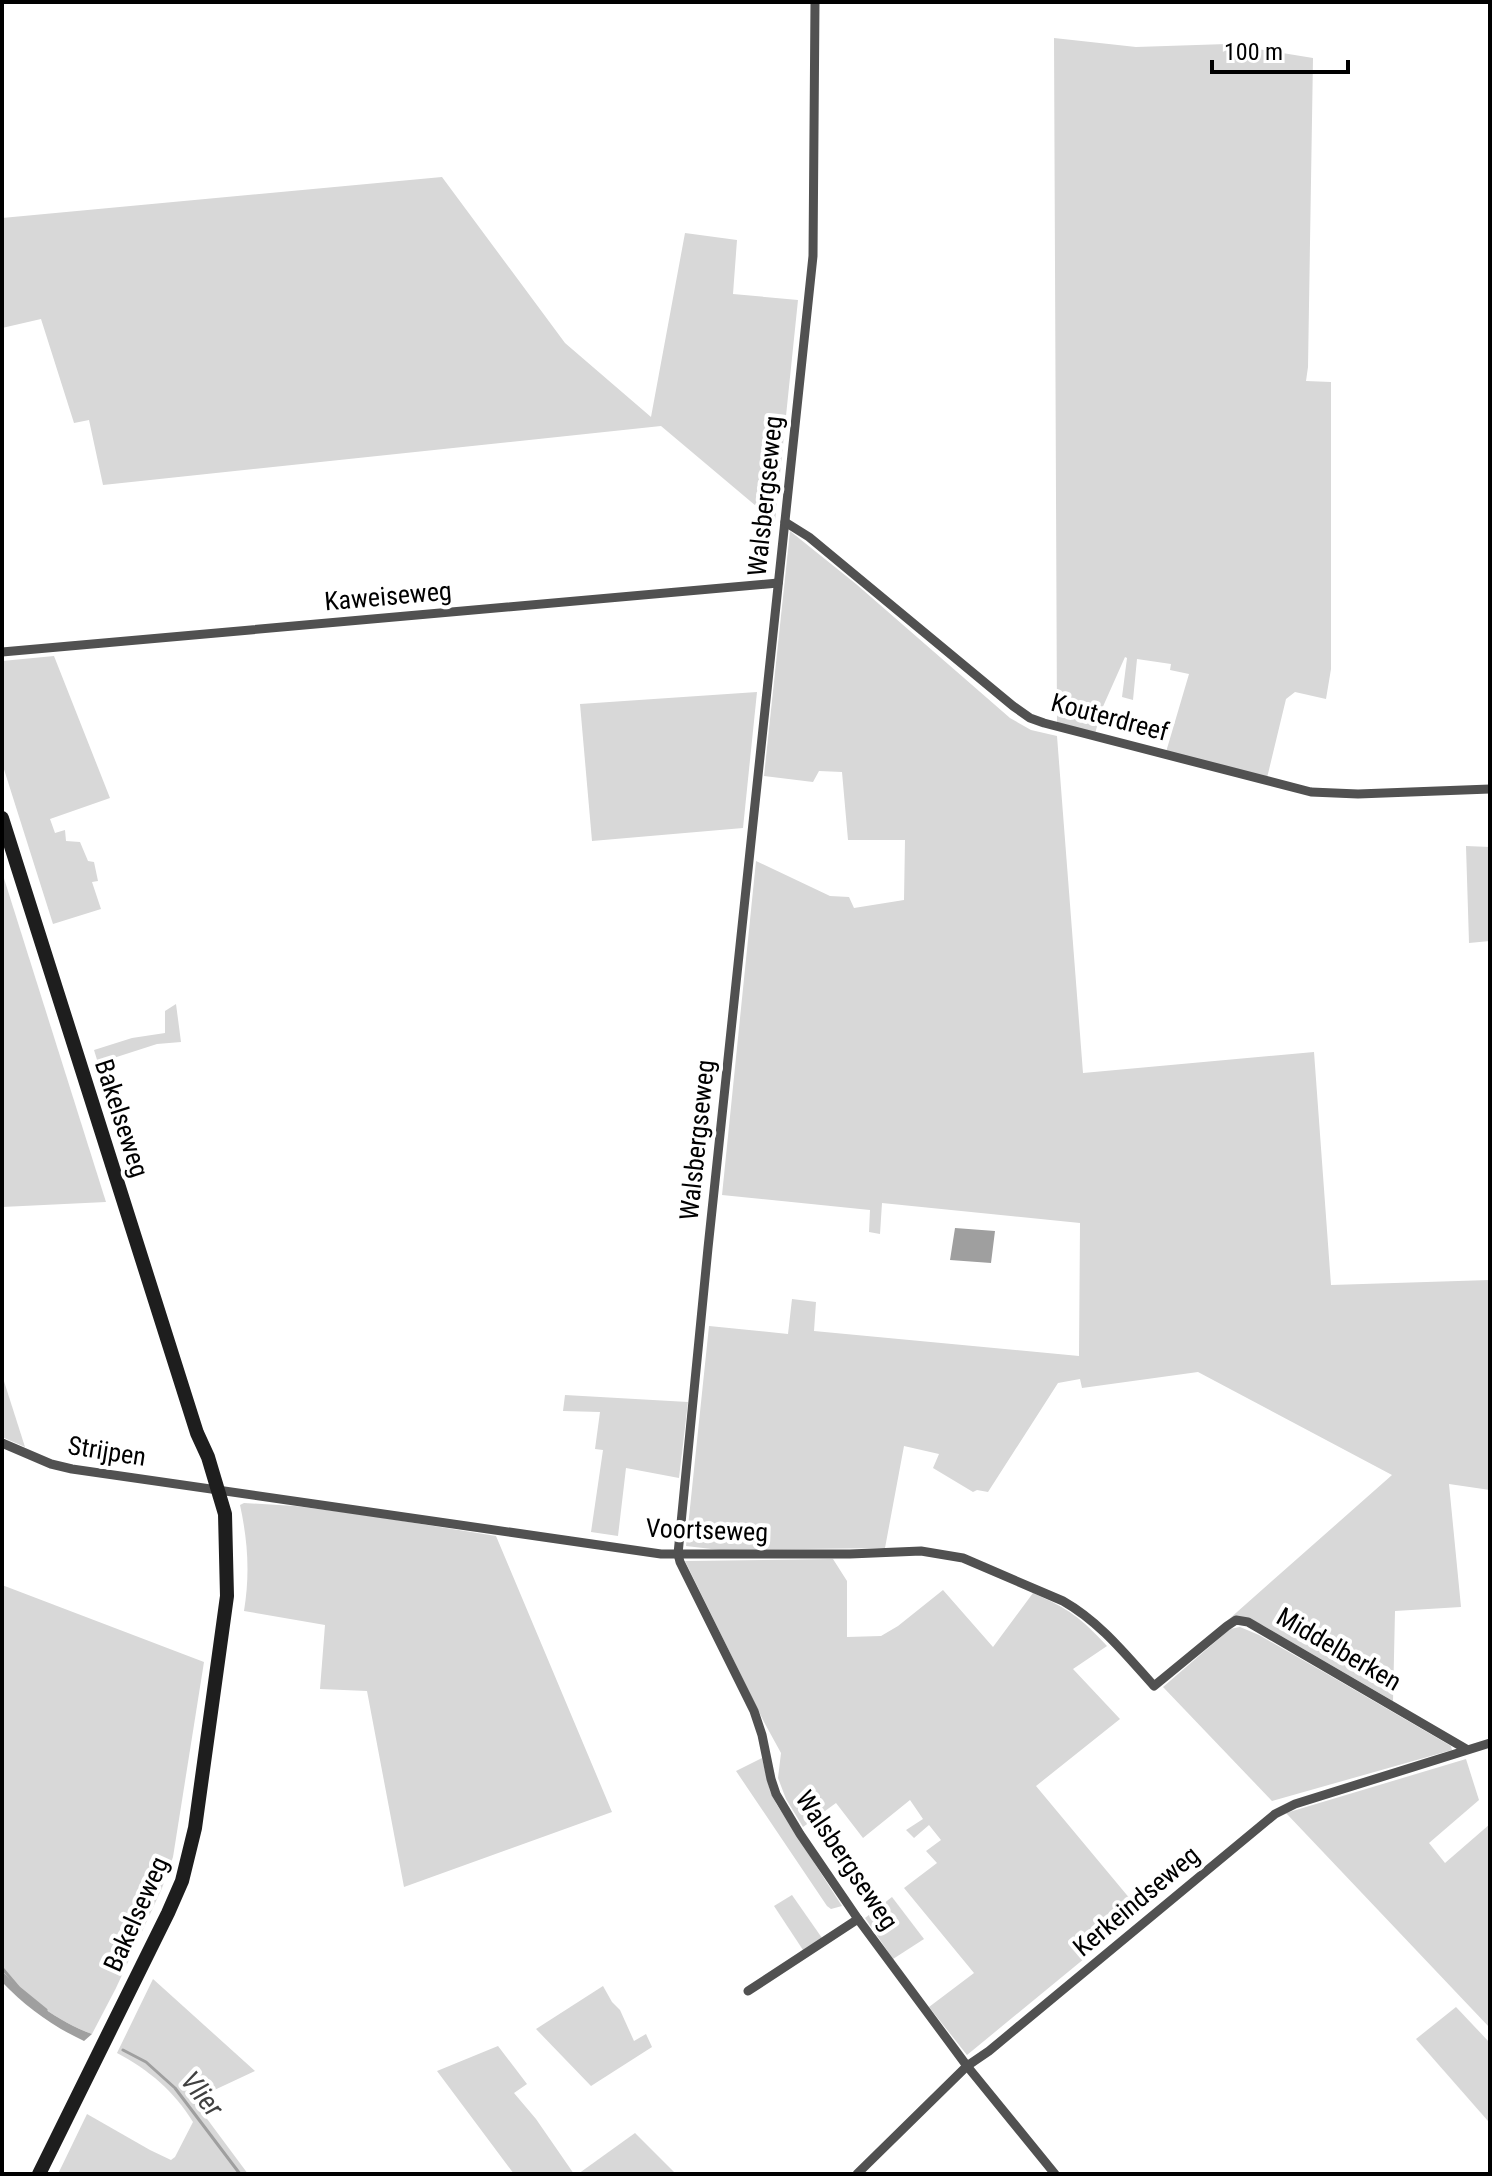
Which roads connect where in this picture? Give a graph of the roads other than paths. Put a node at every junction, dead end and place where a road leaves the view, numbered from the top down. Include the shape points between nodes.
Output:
1 (815, 2) edge
2 (785, 522) junction
3 (778, 583) junction
4 (2, 652) edge
5 (1490, 789) edge
6 (2, 818) edge
7 (2, 1443) edge
8 (214, 1490) junction
9 (678, 1554) junction
10 (1154, 1686) joint
11 (1490, 1743) edge
12 (1466, 1749) junction
13 (858, 1919) junction
14 (748, 1991) dead end
15 (967, 2066) junction
16 (39, 2174) edge
17 (857, 2174) edge
18 (1055, 2174) edge

1 - 2 street, Walsbergseweg via 813,256
2 - 3 street, Walsbergseweg
2 - 5 street, Kouterdreef via 1030,718 1311,792
3 - 4 street, Kaweiseweg
3 - 9 street, Walsbergseweg
6 - 8 main road, Bakelseweg via 197,1433 200,1460
7 - 8 street, Strijpen via 72,1469
8 - 9 street, Voortseweg
8 - 16 main road, Bakelseweg via 227,1596 195,1828 182,1881
9 - 10 street, Voortseweg via 921,1551 963,1558 1079,1610
9 - 13 street, Walsbergseweg via 754,1711 776,1794
10 - 12 street, Middelberken via 1227,1626 1236,1620 1248,1622
11 - 12 street, Kerkeindseweg
12 - 15 street, Kerkeindseweg via 1275,1814
13 - 14 street
13 - 15 street, Walsbergseweg
15 - 17 street, Kerkeindseweg
15 - 18 street, Walsbergseweg

